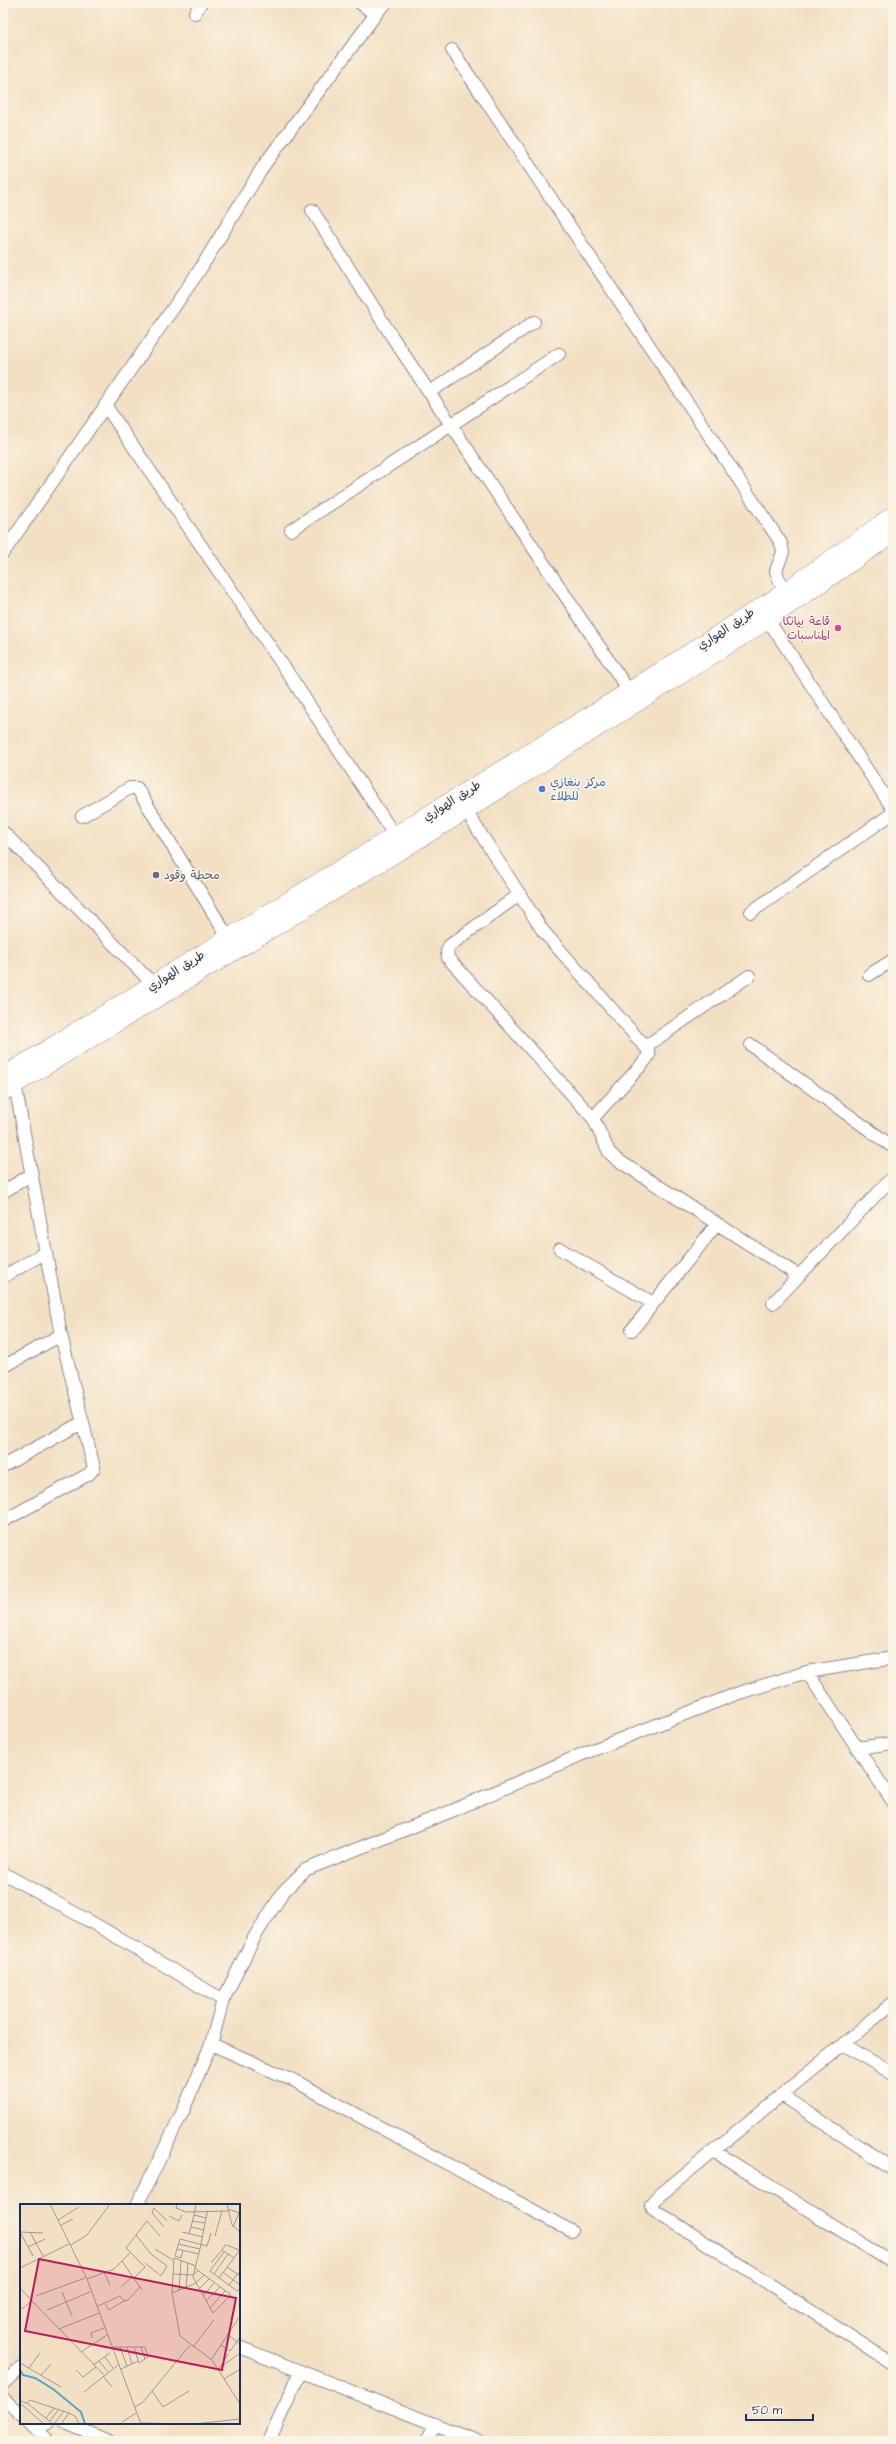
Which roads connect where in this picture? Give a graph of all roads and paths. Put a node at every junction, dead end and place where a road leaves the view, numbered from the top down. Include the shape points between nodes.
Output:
1 (360, 3) edge
2 (383, 7) edge
3 (452, 50) dead end
4 (312, 210) dead end
5 (534, 322) dead end
6 (559, 354) dead end
7 (430, 392) junction
8 (106, 405) junction
9 (452, 426) junction
10 (893, 515) edge
11 (291, 530) dead end
12 (893, 534) edge
13 (3, 553) edge
14 (826, 570) junction
15 (784, 592) junction
16 (768, 620) junction
17 (629, 691) junction
18 (893, 809) edge
19 (466, 811) junction
20 (893, 813) edge
21 (82, 816) dead end
22 (3, 832) edge
23 (395, 836) junction
24 (520, 894) junction
25 (751, 912) dead end
26 (229, 939) junction
27 (893, 960) edge
28 (869, 975) dead end
29 (750, 976) dead end
30 (154, 985) junction
31 (751, 1045) dead end
32 (646, 1046) junction
33 (7, 1084) edge
34 (593, 1118) junction
35 (893, 1147) edge
36 (32, 1174) junction
37 (893, 1177) edge
38 (3, 1192) edge
39 (717, 1224) junction
40 (560, 1249) dead end
41 (46, 1252) junction
42 (799, 1276) junction
43 (3, 1278) edge
44 (653, 1303) junction
45 (773, 1303) dead end
46 (632, 1330) dead end
47 (61, 1336) junction
48 (3, 1368) edge
49 (83, 1422) junction
50 (3, 1466) edge
51 (3, 1521) edge
52 (893, 1658) edge
53 (807, 1672) junction
54 (893, 1743) edge
55 (857, 1748) junction
56 (893, 1802) edge
57 (3, 1873) edge
58 (223, 2000) junction
59 (893, 2003) edge
60 (211, 2044) junction
61 (843, 2044) junction
62 (893, 2074) edge
63 (782, 2095) junction
64 (714, 2151) junction
65 (893, 2169) edge
66 (137, 2204) edge
67 (571, 2231) dead end
68 (893, 2263) edge
69 (240, 2348) edge
70 (893, 2364) edge
71 (20, 2368) edge
72 (300, 2373) junction
73 (3, 2384) edge
74 (3, 2398) edge
75 (20, 2414) edge
76 (68, 2424) edge
77 (435, 2424) junction
78 (32, 2425) edge
79 (273, 2440) edge
80 (49, 2441) edge
81 (108, 2441) edge
82 (427, 2441) edge
83 (477, 2441) edge

1 - 2 street via 372,11
2 - 8 street via 264,165 199,271
3 - 15 street via 781,543 783,552 776,571
4 - 7 street
5 - 7 street
6 - 9 street
7 - 9 street
8 - 13 street
8 - 23 street via 280,660
9 - 11 street
9 - 17 street
10 - 14 highway, طريق الهواري
12 - 14 highway, طريق الهواري
14 - 15 highway, طريق الهواري
14 - 16 highway, طريق الهواري
15 - 17 highway, طريق الهواري
16 - 18 street
16 - 19 highway, طريق الهواري
17 - 23 highway, طريق الهواري
19 - 24 street
19 - 33 highway, طريق الهواري
20 - 25 street
21 - 26 street via 130,788 137,788
22 - 30 street
23 - 26 highway, طريق الهواري
24 - 32 street via 543,931
24 - 34 street via 449,946 448,958
26 - 30 highway, طريق الهواري
27 - 28 street
29 - 32 street
30 - 33 highway, طريق الهواري
31 - 35 street
32 - 34 street via 649,1055 644,1062
33 - 36 street
34 - 39 street via 609,1152 616,1159
36 - 38 street
36 - 41 street
37 - 42 street
39 - 42 street
39 - 44 street
40 - 44 street
41 - 43 street
41 - 47 street
42 - 45 street
44 - 46 street
47 - 48 street
47 - 49 street
49 - 50 street
49 - 51 street via 94,1464 93,1471
52 - 53 street
53 - 55 street
53 - 58 street via 736,1694 584,1753 454,1810 305,1870 284,1891 271,1910
54 - 55 street
55 - 56 street
57 - 58 street
58 - 60 street
59 - 61 street
60 - 66 street via 183,2111
60 - 67 street via 295,2081
61 - 62 street
61 - 63 street
63 - 64 street
63 - 65 street
64 - 68 street
64 - 70 street via 655,2198 651,2204 653,2209
69 - 72 street
71 - 73 street
72 - 77 street
72 - 79 street
74 - 75 street
76 - 81 street
77 - 82 street
77 - 83 street
78 - 80 street

